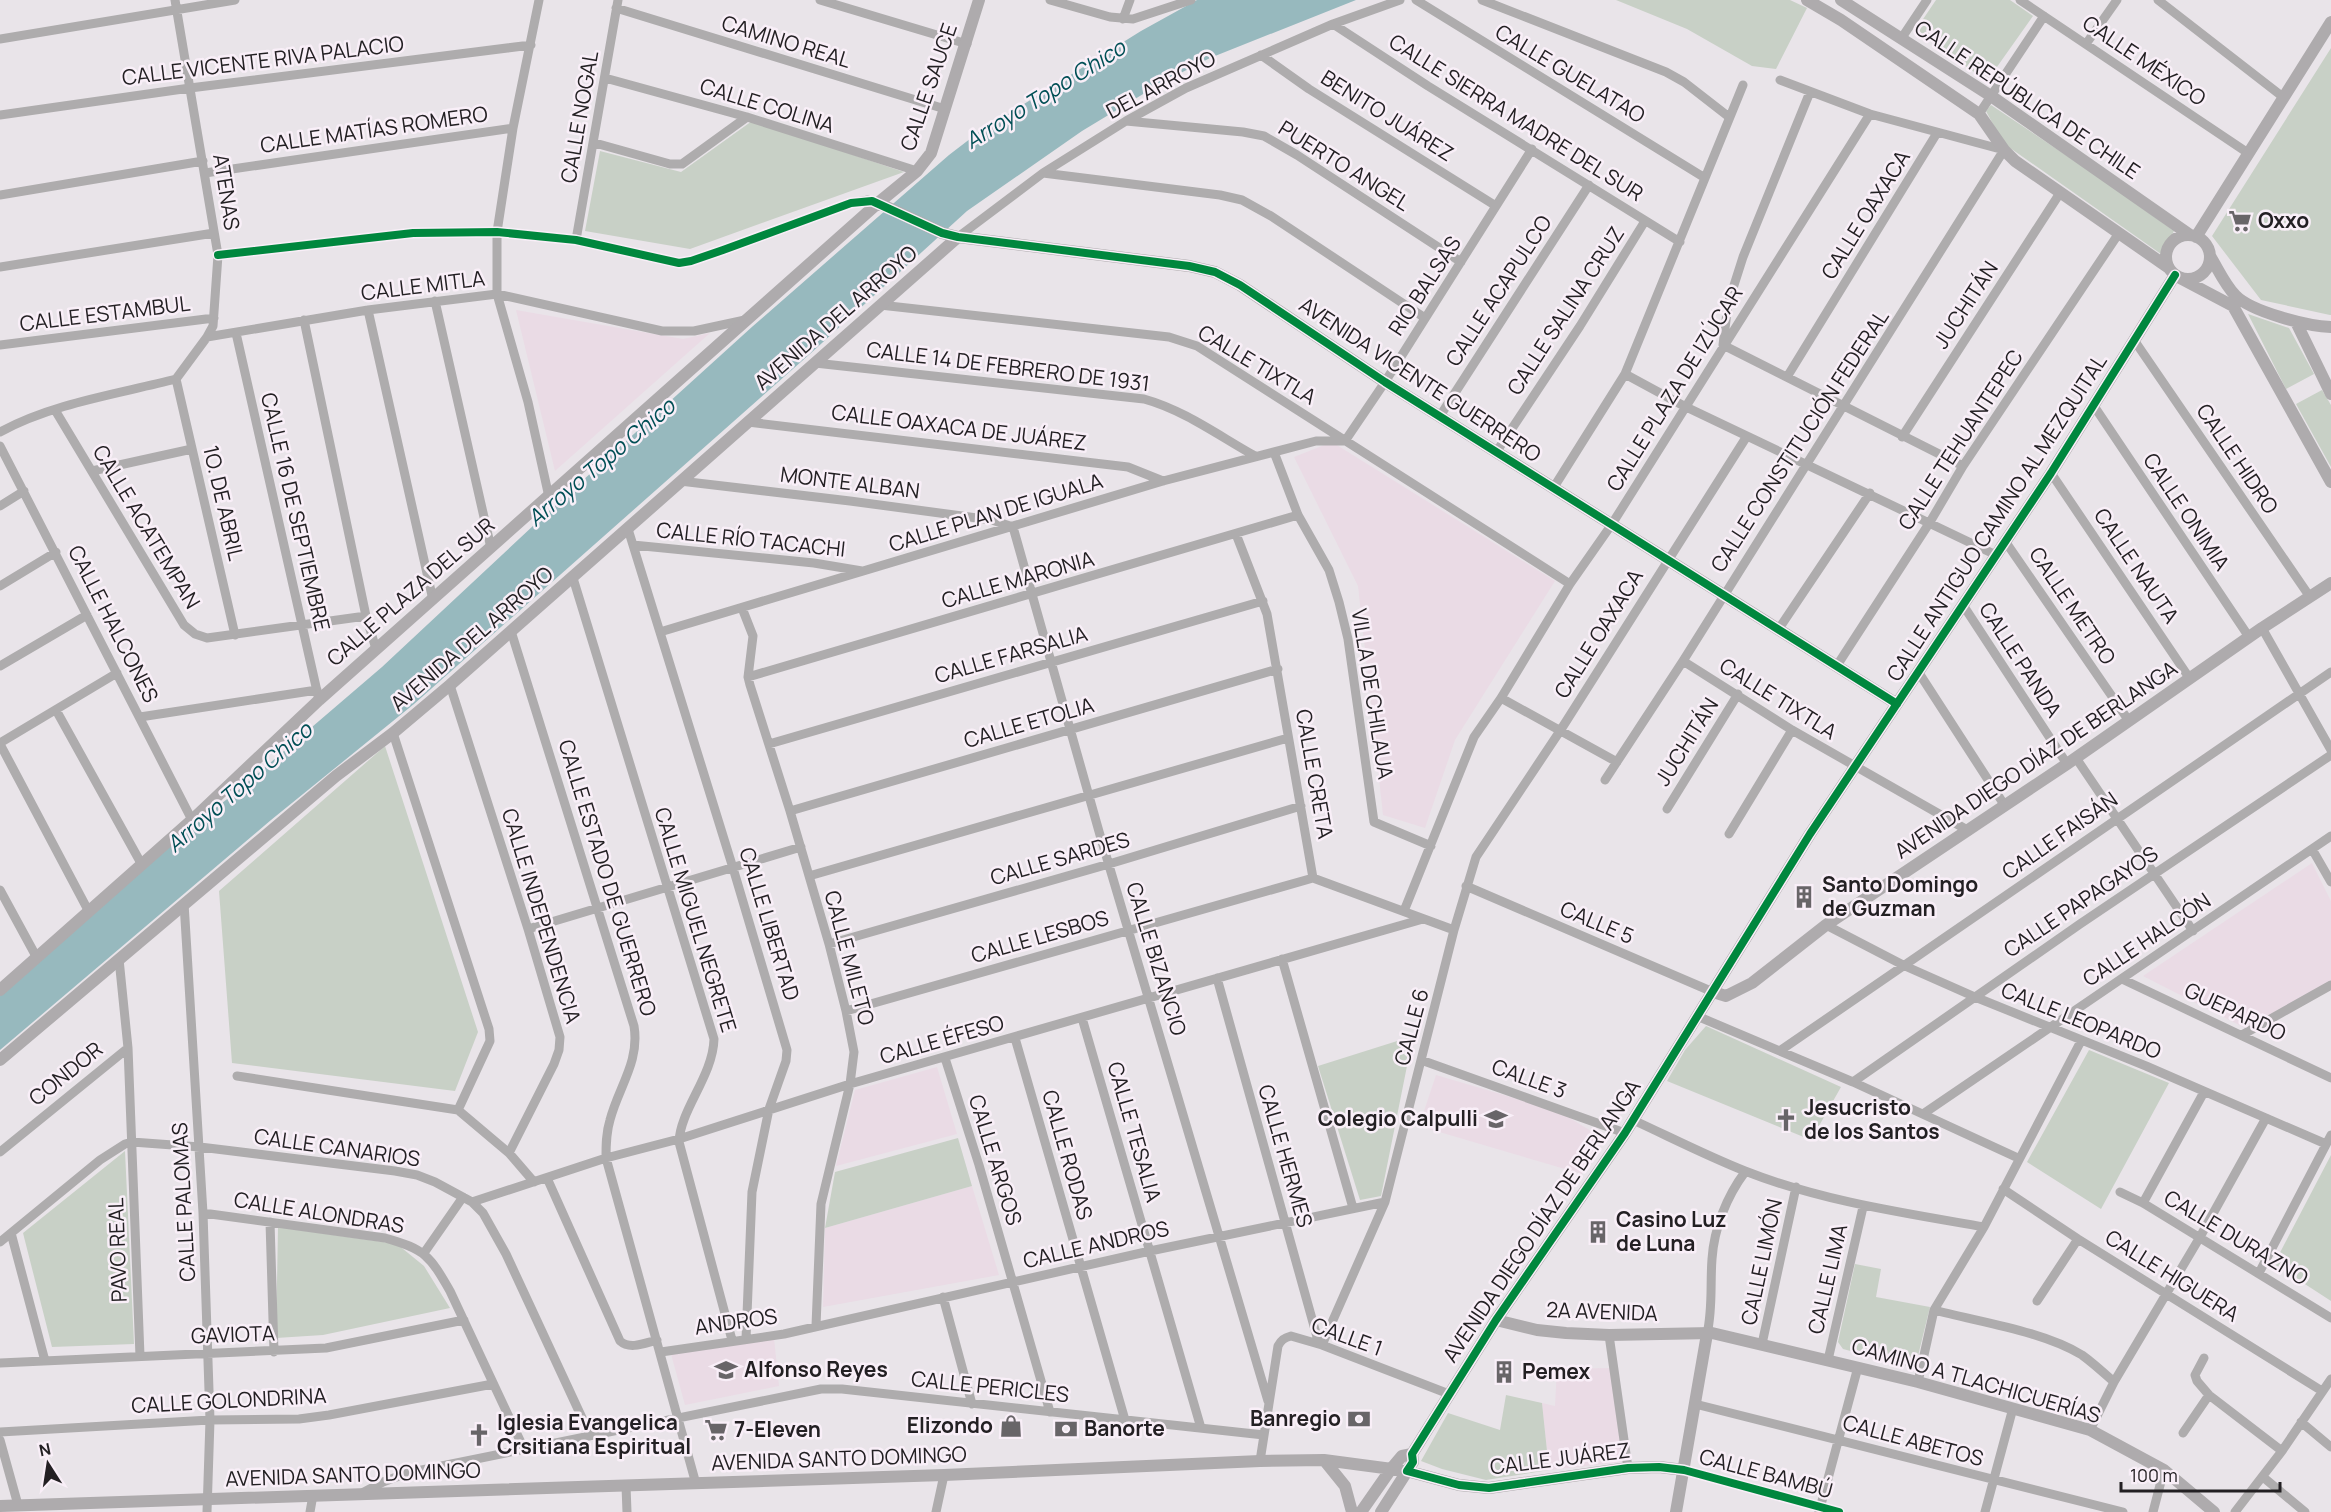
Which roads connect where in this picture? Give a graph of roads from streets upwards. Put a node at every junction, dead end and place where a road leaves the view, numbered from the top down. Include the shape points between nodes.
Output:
1 (175, 0) edge
2 (235, 0) edge
3 (539, 0) edge
4 (820, 0) edge
5 (979, 0) edge
6 (1050, 0) edge
7 (1130, 0) edge
8 (1191, 0) edge
9 (1400, 0) edge
10 (1416, 0) edge
11 (1482, 0) edge
12 (1808, 0) edge
13 (1841, 0) edge
14 (1927, 0) edge
15 (2020, 0) edge
16 (2116, 0) edge
17 (2158, 0) edge
18 (617, 4) edge
19 (177, 11) junction
20 (2044, 16) junction
21 (1123, 19) junction
22 (2331, 22) edge
23 (1333, 24) junction
24 (0, 39) edge
25 (1901, 39) junction
26 (967, 44) junction
27 (2086, 44) junction
28 (531, 45) junction
29 (1261, 55) junction
30 (605, 78) junction
31 (1780, 80) dead end
32 (1743, 85) dead end
33 (190, 88) junction
34 (1810, 92) junction
35 (1991, 96) junction
36 (2283, 97) junction
37 (945, 109) junction
38 (1870, 114) junction
39 (1979, 114) junction
40 (0, 115) edge
41 (747, 117) junction
42 (1729, 117) junction
43 (1126, 121) junction
44 (513, 128) junction
45 (1937, 133) junction
46 (595, 143) junction
47 (1532, 149) junction
48 (2004, 150) junction
49 (2247, 153) junction
50 (203, 161) junction
51 (917, 171) junction
52 (205, 173) junction
53 (1043, 173) junction
54 (1705, 178) junction
55 (1589, 185) junction
56 (2060, 192) junction
57 (0, 195) edge
58 (878, 203) junction
59 (1496, 206) junction
60 (1645, 220) junction
61 (497, 232) junction
62 (214, 233) junction
63 (2119, 233) junction
64 (2193, 236) junction
65 (958, 237) junction
66 (576, 240) junction
67 (1680, 242) junction
68 (218, 255) junction
69 (2210, 256) junction
70 (1461, 262) junction
71 (0, 267) edge
72 (2175, 273) junction
73 (496, 294) junction
74 (435, 301) junction
75 (2236, 303) junction
76 (880, 305) junction
77 (368, 310) junction
78 (214, 318) junction
79 (1425, 318) junction
80 (748, 319) junction
81 (304, 320) junction
82 (2296, 322) junction
83 (2331, 327) edge
84 (236, 333) junction
85 (207, 337) junction
86 (2134, 340) junction
87 (0, 345) edge
88 (1724, 345) junction
89 (815, 363) junction
90 (1625, 374) junction
91 (1787, 376) junction
92 (176, 379) junction
93 (1385, 382) junction
94 (2331, 394) edge
95 (1684, 406) junction
96 (2094, 406) junction
97 (1844, 408) junction
98 (55, 410) junction
99 (1440, 416) junction
100 (748, 422) junction
101 (0, 432) edge
102 (1747, 436) junction
103 (1902, 437) junction
104 (1345, 441) junction
105 (0, 446) edge
106 (192, 449) junction
107 (1497, 451) junction
108 (1274, 452) junction
109 (1255, 456) junction
110 (1807, 464) junction
111 (1963, 466) junction
112 (92, 471) junction
113 (2051, 473) junction
114 (680, 481) junction
115 (1163, 481) junction
116 (2331, 482) edge
117 (1554, 487) junction
118 (24, 492) junction
119 (1870, 494) junction
120 (549, 497) junction
121 (0, 506) edge
122 (1298, 515) junction
123 (1930, 522) junction
124 (1612, 524) junction
125 (1013, 527) junction
126 (628, 530) junction
127 (1236, 534) junction
128 (2005, 541) junction
129 (633, 545) junction
130 (491, 548) junction
131 (56, 552) junction
132 (1996, 555) junction
133 (1668, 559) junction
134 (864, 572) junction
135 (573, 578) junction
136 (2331, 583) edge
137 (1570, 584) junction
138 (0, 585) edge
139 (1032, 595) junction
140 (1723, 595) junction
141 (2310, 597) junction
142 (434, 600) junction
143 (1263, 601) junction
144 (1963, 605) junction
145 (742, 608) junction
146 (87, 615) junction
147 (366, 616) junction
148 (302, 626) junction
149 (2262, 628) junction
150 (1778, 630) junction
151 (512, 631) junction
152 (660, 633) junction
153 (235, 635) junction
154 (2249, 637) junction
155 (376, 650) junction
156 (1683, 661) junction
157 (1051, 663) junction
158 (0, 666) edge
159 (1836, 667) junction
160 (1278, 669) junction
161 (2331, 672) edge
162 (117, 673) junction
163 (1919, 673) junction
164 (748, 677) junction
165 (2190, 679) junction
166 (450, 685) junction
167 (1738, 694) junction
168 (2300, 694) junction
169 (318, 695) junction
170 (1501, 698) junction
171 (1897, 704) junction
172 (56, 710) junction
173 (140, 717) junction
174 (2129, 721) junction
175 (1070, 730) junction
176 (1792, 730) junction
177 (1560, 731) junction
178 (393, 733) junction
179 (1288, 738) junction
180 (0, 744) edge
181 (769, 744) junction
182 (2331, 750) edge
183 (2331, 755) edge
184 (2072, 761) junction
185 (1617, 762) junction
186 (1855, 767) junction
187 (1605, 780) dead end
188 (1089, 796) junction
189 (1301, 806) junction
190 (2006, 806) junction
191 (1667, 808) dead end
192 (790, 811) junction
193 (2117, 818) junction
194 (192, 820) junction
195 (1969, 831) junction
196 (1729, 834) dead end
197 (2331, 836) edge
198 (1431, 846) junction
199 (801, 847) junction
200 (2312, 849) junction
201 (1109, 864) junction
202 (142, 865) junction
203 (733, 868) junction
204 (2155, 873) junction
205 (809, 876) junction
206 (1313, 878) junction
207 (2331, 882) edge
208 (1466, 886) junction
209 (667, 888) junction
210 (1, 896) edge
211 (184, 903) junction
212 (598, 909) junction
213 (1404, 911) junction
214 (89, 912) junction
215 (1423, 919) junction
216 (1826, 925) junction
217 (528, 929) junction
218 (1128, 930) junction
219 (1454, 930) junction
220 (2193, 931) junction
221 (829, 944) junction
222 (37, 958) junction
223 (119, 959) junction
224 (1282, 959) junction
225 (1905, 966) junction
226 (1217, 978) junction
227 (2122, 979) junction
228 (2331, 985) edge
229 (0, 990) edge
230 (1713, 992) junction
231 (1975, 997) junction
232 (1149, 998) junction
233 (846, 1011) junction
234 (1697, 1016) junction
235 (1082, 1018) junction
236 (2049, 1028) junction
237 (2242, 1035) junction
238 (1015, 1038) junction
239 (2081, 1041) junction
240 (128, 1048) junction
241 (1781, 1050) junction
242 (945, 1058) junction
243 (0, 1060) edge
244 (1421, 1060) junction
245 (237, 1076) dead end
246 (2331, 1078) edge
247 (1853, 1082) junction
248 (850, 1084) junction
249 (2204, 1092) junction
250 (769, 1109) junction
251 (458, 1110) junction
252 (1923, 1114) junction
253 (2266, 1118) junction
254 (1633, 1120) junction
255 (1625, 1133) junction
256 (679, 1139) junction
257 (2329, 1139) edge
258 (132, 1142) junction
259 (200, 1147) junction
260 (0, 1152) edge
261 (509, 1153) junction
262 (606, 1158) junction
263 (2018, 1158) junction
264 (1745, 1172) junction
265 (547, 1178) junction
266 (534, 1182) junction
267 (1796, 1187) junction
268 (2003, 1189) junction
269 (2120, 1192) dead end
270 (463, 1197) junction
271 (472, 1202) junction
272 (1385, 1202) junction
273 (2143, 1203) junction
274 (1863, 1207) junction
275 (1353, 1208) junction
276 (203, 1213) junction
277 (270, 1221) junction
278 (1285, 1222) junction
279 (1984, 1227) junction
280 (11, 1233) junction
281 (1218, 1236) junction
282 (2200, 1237) junction
283 (2078, 1239) junction
284 (0, 1242) edge
285 (1150, 1251) junction
286 (424, 1253) junction
287 (1082, 1267) junction
288 (2259, 1273) junction
289 (1012, 1283) junction
290 (2168, 1293) junction
291 (943, 1297) junction
292 (2037, 1301) dead end
293 (1934, 1310) junction
294 (2331, 1318) edge
295 (464, 1320) junction
296 (1496, 1320) junction
297 (816, 1326) junction
298 (1707, 1334) junction
299 (1609, 1335) junction
300 (746, 1339) junction
301 (657, 1340) junction
302 (732, 1340) junction
303 (1762, 1344) junction
304 (1321, 1345) junction
305 (274, 1352) junction
306 (661, 1352) junction
307 (208, 1354) junction
308 (140, 1356) junction
309 (2204, 1358) dead end
310 (45, 1360) junction
311 (1828, 1360) junction
312 (0, 1363) edge
313 (1858, 1367) junction
314 (2331, 1379) edge
315 (1918, 1382) junction
316 (2114, 1382) junction
317 (493, 1384) junction
318 (2322, 1391) junction
319 (1449, 1394) junction
320 (2209, 1395) junction
321 (1268, 1401) junction
322 (972, 1404) junction
323 (1695, 1404) junction
324 (2013, 1408) junction
325 (1050, 1412) junction
326 (678, 1419) junction
327 (210, 1420) junction
328 (1125, 1420) junction
329 (2301, 1422) junction
330 (1201, 1428) junction
331 (2091, 1430) junction
332 (0, 1432) edge
333 (2183, 1433) dead end
334 (1263, 1435) junction
335 (590, 1436) junction
336 (1838, 1439) junction
337 (0, 1440) edge
338 (2331, 1447) edge
339 (524, 1449) junction
340 (2282, 1451) junction
341 (1412, 1454) junction
342 (1324, 1460) junction
343 (1260, 1461) junction
344 (1628, 1468) junction
345 (1391, 1469) junction
346 (1684, 1470) junction
347 (2164, 1470) junction
348 (1407, 1471) junction
349 (944, 1475) junction
350 (2263, 1477) junction
351 (1993, 1480) junction
352 (696, 1484) junction
353 (626, 1486) junction
354 (364, 1492) junction
355 (313, 1495) junction
356 (0, 1506) edge
357 (208, 1506) edge
358 (24, 1508) edge
359 (43, 1508) edge
360 (1819, 1509) edge
361 (310, 1512) edge
362 (627, 1512) edge
363 (936, 1512) edge
364 (1352, 1512) edge
365 (1361, 1512) edge
366 (1381, 1512) edge
367 (1676, 1512) edge
368 (1839, 1512) edge
369 (1985, 1512) edge
370 (2123, 1512) edge
371 (2153, 1512) edge
372 (2214, 1512) edge
373 (2235, 1512) edge
374 (2305, 1512) edge

1 - 19 street, ATENAS
2 - 19 street
3 - 28 street
4 - 26 street
5 - 26 street, CALLE SAUCE
6 - 21 street
7 - 21 street
8 - 21 street via 1148,16
9 - 23 street, DEL ARROYO
10 - 54 street, CALLE GUELATAO
11 - 42 street via 1666,72
12 - 39 street, CALLE REPÚBLICA DE CHILE
13 - 25 street, CALLE REPÚBLICA DE CHILE
14 - 25 street
15 - 20 street, CALLE MÉXICO
16 - 27 street
17 - 36 street
18 - 30 street, CALLE NOGAL
18 - 37 street, CAMINO REAL
19 - 24 street
19 - 33 street, ATENAS
20 - 27 street, CALLE MÉXICO
20 - 35 street
22 - 36 street
23 - 29 street, DEL ARROYO
23 - 47 street, CALLE SIERRA MADRE DEL SUR
25 - 35 street, CALLE REPÚBLICA DE CHILE
26 - 37 street, CALLE SAUCE
27 - 49 street, CALLE MÉXICO
28 - 33 street, CALLE VICENTE RIVA PALACIO
28 - 44 street
29 - 43 street, DEL ARROYO via 1186,88
29 - 59 street, BENITO JUÁREZ
30 - 41 street, CALLE COLINA
30 - 46 street, CALLE NOGAL
31 - 34 street
32 - 42 street
33 - 40 street, CALLE VICENTE RIVA PALACIO
33 - 50 street, ATENAS
34 - 38 street
34 - 88 street via 1740,267 1728,304
35 - 39 street
35 - 64 street, CALLE REPÚBLICA DE CHILE
36 - 49 street
37 - 51 street, CALLE SAUCE via 931,153
38 - 45 street
38 - 88 street, CALLE PLAZA DE IZÚCAR
39 - 48 street, CALLE REPÚBLICA DE CHILE
41 - 46 street via 682,164
41 - 51 street, CALLE COLINA
42 - 54 street
43 - 53 street, DEL ARROYO
43 - 70 street, PUERTO ANGEL via 1264,136
44 - 52 street, CALLE MATÍAS ROMERO
44 - 61 street
45 - 48 street
45 - 91 street, CALLE OAXACA
46 - 66 street, CALLE NOGAL
47 - 55 street, CALLE SIERRA MADRE DEL SUR
47 - 59 street, RIO BALSAS
48 - 56 street, CALLE REPÚBLICA DE CHILE
48 - 97 street, CALLE CONSTITUCIÓN FEDERAL
49 - 64 street
50 - 52 street, ATENAS
50 - 57 street
51 - 58 street, CALLE SAUCE
52 - 62 street, ATENAS
53 - 65 street, DEL ARROYO
53 - 79 street via 1242,200
54 - 67 street
55 - 60 street, CALLE SIERRA MADRE DEL SUR
55 - 99 street, CALLE ACAPULCO
56 - 63 street, CALLE REPÚBLICA DE CHILE
56 - 103 street, JUCHITÁN
58 - 65 street, AVENIDA VICENTE GUERRERO
58 - 66 street via 851,202 685,262
58 - 80 street, CALLE PLAZA DEL SUR
59 - 70 street, RIO BALSAS
60 - 67 street, CALLE SIERRA MADRE DEL SUR
60 - 107 street, CALLE SALINA CRUZ
61 - 66 street
61 - 68 street via 413,233
61 - 73 street
62 - 68 street, ATENAS
62 - 71 street
63 - 72 street, CALLE REPÚBLICA DE CHILE
63 - 111 street, CALLE TEHUANTEPEC
64 - 69 street, CALLE REPÚBLICA DE CHILE via 2206,244
64 - 72 street via 2177,238 2168,248 2167,262
65 - 76 street, AVENIDA DEL ARROYO
65 - 93 street, AVENIDA VICENTE GUERRERO via 1215,272
67 - 90 street
68 - 78 street, ATENAS
69 - 72 street via 2207,268 2198,276 2187,279
69 - 75 street, CALLE REPÚBLICA DE CHILE
70 - 79 street, RIO BALSAS
72 - 75 street, CALLE REPÚBLICA DE CHILE
72 - 86 street, CALLE ANTIGUO CAMINO AL MEZQUITAL
73 - 74 street, CALLE MITLA
73 - 80 street, CALLE MITLA via 662,330 694,331
73 - 120 street via 528,402
74 - 77 street, CALLE MITLA
74 - 130 street
75 - 82 street, CALLE REPÚBLICA DE CHILE
75 - 116 street, CALLE REPÚBLICA DE CHILE
76 - 89 street, AVENIDA DEL ARROYO
76 - 104 street, CALLE TIXTLA via 1169,337 1218,358
77 - 81 street, CALLE MITLA
77 - 142 street
78 - 85 street, ATENAS
78 - 87 street, CALLE ESTAMBUL
79 - 93 street, RIO BALSAS
80 - 120 street, CALLE PLAZA DEL SUR
81 - 84 street, CALLE MITLA
81 - 147 street
82 - 83 street, CALLE REPÚBLICA DE CHILE
82 - 94 street
84 - 85 street, CALLE MITLA
84 - 148 street, CALLE 16 DE SEPTIEMBRE
85 - 92 street, ATENAS
86 - 96 street, CALLE ANTIGUO CAMINO AL MEZQUITAL
86 - 141 street, CALLE HIDRO
88 - 91 street
88 - 95 street, CALLE PLAZA DE IZÚCAR
89 - 100 street, AVENIDA DEL ARROYO
89 - 109 street, CALLE 14 DE FEBRERO DE 1931 via 1144,399 1180,412
90 - 95 street
90 - 117 street
91 - 97 street
92 - 98 street
92 - 106 street, 1O. DE ABRIL
93 - 99 street, AVENIDA VICENTE GUERRERO
93 - 104 street, RIO BALSAS
95 - 102 street
95 - 124 street, CALLE PLAZA DE IZÚCAR
96 - 113 street, CALLE ANTIGUO CAMINO AL MEZQUITAL
96 - 154 street, CALLE ONIMIA
97 - 103 street
97 - 110 street, CALLE CONSTITUCIÓN FEDERAL
98 - 101 street
98 - 112 street, CALLE ACATEMPAN
99 - 107 street, AVENIDA VICENTE GUERRERO
100 - 114 street, AVENIDA DEL ARROYO
100 - 115 street, CALLE OAXACA DE JUÁREZ via 1112,464 1140,470
102 - 110 street
102 - 133 street, CALLE OAXACA
103 - 111 street
104 - 108 street, CALLE PLAN DE IGUALA via 1316,441
104 - 137 street, CALLE TIXTLA
105 - 118 street, CALLE HALCONES
106 - 112 street
106 - 153 street, 1O. DE ABRIL
107 - 117 street, AVENIDA VICENTE GUERRERO
108 - 109 street, CALLE PLAN DE IGUALA
108 - 122 street, VILLA DE CHILAUA
109 - 115 street, CALLE PLAN DE IGUALA
110 - 119 street
110 - 140 street, CALLE CONSTITUCIÓN FEDERAL
111 - 123 street, CALLE TEHUANTEPEC
112 - 153 street, CALLE ACATEMPAN via 184,625 200,637
113 - 128 street, CALLE ANTIGUO CAMINO AL MEZQUITAL
113 - 165 street, CALLE NAUTA
114 - 125 street, MONTE ALBAN via 992,520
114 - 126 street, AVENIDA DEL ARROYO
115 - 125 street, CALLE PLAN DE IGUALA
117 - 124 street, AVENIDA VICENTE GUERRERO
118 - 121 street
118 - 131 street, CALLE HALCONES
119 - 123 street
119 - 150 street
120 - 130 street, CALLE PLAZA DEL SUR
122 - 127 street, CALLE MARONIA
122 - 198 street, VILLA DE CHILAUA via 1329,570 1348,639 1374,822
123 - 132 street
123 - 159 street, CALLE TEHUANTEPEC
124 - 133 street, AVENIDA VICENTE GUERRERO
124 - 137 street, CALLE PLAZA DE IZÚCAR
125 - 134 street, CALLE PLAN DE IGUALA
125 - 139 street, CALLE BIZANCIO
126 - 129 street, CALLE LIBERTAD
126 - 135 street, AVENIDA DEL ARROYO
127 - 139 street, CALLE MARONIA
127 - 143 street, CALLE CRETA
128 - 132 street, CALLE ANTIGUO CAMINO AL MEZQUITAL
128 - 174 street, CALLE METRO
129 - 134 street, CALLE RÍO TACACHI via 814,563
129 - 152 street, CALLE LIBERTAD
130 - 142 street, CALLE PLAZA DEL SUR
131 - 138 street
131 - 146 street, CALLE HALCONES
132 - 144 street, CALLE ANTIGUO CAMINO AL MEZQUITAL
133 - 140 street, AVENIDA VICENTE GUERRERO
133 - 177 street, CALLE OAXACA
134 - 145 street, CALLE PLAN DE IGUALA
135 - 151 street, AVENIDA DEL ARROYO
135 - 209 street, CALLE MIGUEL NEGRETE
136 - 141 street, AVENIDA DIEGO DÍAZ DE BERLANGA
137 - 170 street, CALLE PLAZA DE IZÚCAR
139 - 157 street, CALLE BIZANCIO
139 - 164 street, CALLE MARONIA
140 - 150 street, AVENIDA VICENTE GUERRERO
140 - 156 street, CALLE CONSTITUCIÓN FEDERAL
141 - 149 street, AVENIDA DIEGO DÍAZ DE BERLANGA
142 - 155 street, CALLE PLAZA DEL SUR
143 - 157 street, CALLE FARSALIA
143 - 160 street, CALLE CRETA
144 - 163 street, CALLE ANTIGUO CAMINO AL MEZQUITAL
144 - 184 street, CALLE PANDA
145 - 152 street, CALLE PLAN DE IGUALA
145 - 164 street, CALLE MILETO via 753,636
146 - 158 street
146 - 162 street, CALLE HALCONES
147 - 148 street, CALLE ACATEMPAN
147 - 155 street
148 - 153 street, CALLE ACATEMPAN
148 - 169 street, CALLE 16 DE SEPTIEMBRE
149 - 154 street, AVENIDA DIEGO DÍAZ DE BERLANGA
149 - 168 street
150 - 159 street, AVENIDA VICENTE GUERRERO
151 - 166 street, AVENIDA DEL ARROYO
151 - 212 street, CALLE ESTADO DE GUERRERO
152 - 203 street, CALLE LIBERTAD
154 - 165 street, AVENIDA DIEGO DÍAZ DE BERLANGA
155 - 169 street, CALLE PLAZA DEL SUR
156 - 167 street, CALLE TIXTLA
156 - 185 street, CALLE CONSTITUCIÓN FEDERAL
157 - 175 street, CALLE BIZANCIO
157 - 181 street, CALLE FARSALIA
159 - 171 street, AVENIDA VICENTE GUERRERO
160 - 175 street, CALLE ETOLIA
160 - 179 street, CALLE CRETA
161 - 168 street, CALLE FAISÁN
162 - 172 street
162 - 173 street, CALLE HALCONES
163 - 171 street, CALLE ANTIGUO CAMINO AL MEZQUITAL
163 - 190 street
164 - 181 street, CALLE MILETO
165 - 174 street, AVENIDA DIEGO DÍAZ DE BERLANGA
166 - 178 street, AVENIDA DEL ARROYO
166 - 217 street, CALLE INDEPENDENCIA
167 - 176 street, CALLE TIXTLA
167 - 191 street, JUCHITÁN
168 - 182 street
168 - 193 street, CALLE FAISÁN
169 - 173 street
169 - 194 street, CALLE PLAZA DEL SUR
170 - 177 street
170 - 198 street, CALLE PLAZA DE IZÚCAR via 1474,737
171 - 186 street, CALLE ANTIGUO CAMINO AL MEZQUITAL
172 - 180 street
172 - 202 street
173 - 194 street, CALLE HALCONES
174 - 184 street, AVENIDA DIEGO DÍAZ DE BERLANGA
175 - 188 street, CALLE BIZANCIO
175 - 192 street, CALLE ETOLIA
176 - 186 street, CALLE TIXTLA
176 - 196 street
177 - 185 street
177 - 208 street, CALLE 6 via 1476,857
178 - 211 street, AVENIDA DEL ARROYO
178 - 251 street via 489,1029 490,1041
179 - 188 street
179 - 189 street, CALLE CRETA
180 - 214 street
181 - 192 street, CALLE MILETO
183 - 204 street, CALLE PAPAGAYOS
184 - 190 street, AVENIDA DIEGO DÍAZ DE BERLANGA
184 - 193 street, CALLE PANDA
185 - 187 street, CALLE CONSTITUCIÓN FEDERAL
186 - 195 street, CALLE TIXTLA
186 - 230 street, CALLE ANTIGUO CAMINO AL MEZQUITAL
188 - 201 street, CALLE BIZANCIO
188 - 205 street
189 - 201 street, CALLE SARDES
189 - 206 street, CALLE CRETA
190 - 195 street, AVENIDA DIEGO DÍAZ DE BERLANGA
192 - 199 street, CALLE MILETO
193 - 204 street, CALLE PANDA
193 - 225 street, CALLE FAISÁN
194 - 202 street, CALLE PLAZA DEL SUR
195 - 216 street, AVENIDA DIEGO DÍAZ DE BERLANGA
197 - 200 street, CALLE HALCÓN
198 - 213 street, CALLE PLAZA DE IZÚCAR
199 - 203 street
199 - 205 street, CALLE MILETO
200 - 207 street
200 - 220 street, CALLE HALCÓN
201 - 218 street, CALLE BIZANCIO
201 - 221 street, CALLE SARDES
202 - 214 street, CALLE PLAZA DEL SUR
203 - 209 street
203 - 250 street, CALLE LIBERTAD via 787,1050
204 - 220 street, CALLE PANDA
204 - 231 street, CALLE PAPAGAYOS
205 - 221 street, CALLE MILETO
206 - 213 street
206 - 218 street, CALLE LESBOS
208 - 219 street, CALLE 6
208 - 230 street, CALLE 5
209 - 212 street
209 - 256 street, CALLE MIGUEL NEGRETE via 714,1039 711,1061
210 - 222 street
211 - 223 street, AVENIDA DEL ARROYO
211 - 259 street, CALLE PALOMAS
212 - 217 street
212 - 262 street, CALLE ESTADO DE GUERRERO via 636,1037 631,1067 610,1119
213 - 215 street
214 - 222 street, CALLE PLAZA DEL SUR
215 - 219 street
215 - 224 street, CALLE ÉFESO
216 - 225 street, CALLE LEOPARDO
216 - 230 street, AVENIDA DIEGO DÍAZ DE BERLANGA via 1752,983 1726,996
217 - 261 street, CALLE INDEPENDENCIA via 557,1023 559,1050
218 - 232 street, CALLE BIZANCIO
218 - 233 street, CALLE LESBOS
219 - 244 street, CALLE 6
220 - 227 street, CALLE HALCÓN
221 - 233 street, CALLE MILETO
222 - 229 street, CALLE PLAZA DEL SUR
223 - 240 street, PAVO REAL
223 - 243 street, AVENIDA DEL ARROYO
224 - 226 street, CALLE ÉFESO
224 - 275 street
225 - 231 street, CALLE LEOPARDO
225 - 241 street, CALLE FAISÁN
226 - 232 street, CALLE ÉFESO
226 - 278 street, CALLE HERMES
227 - 236 street, CALLE HALCÓN
227 - 237 street, GUEPARDO
228 - 237 street
230 - 234 street, AVENIDA DIEGO DÍAZ DE BERLANGA
231 - 236 street, CALLE LEOPARDO
231 - 247 street, CALLE PAPAGAYOS
232 - 235 street, CALLE ÉFESO
232 - 281 street, CALLE BIZANCIO
233 - 248 street, CALLE MILETO via 854,1052
234 - 241 street
234 - 254 street, AVENIDA DIEGO DÍAZ DE BERLANGA
235 - 238 street, CALLE ÉFESO
235 - 285 street, CALLE TESALIA
236 - 239 street, CALLE LEOPARDO
236 - 252 street, CALLE HALCÓN
237 - 246 street, GUEPARDO
238 - 242 street, CALLE ÉFESO
238 - 287 street, CALLE RODAS
239 - 249 street, CALLE LEOPARDO
239 - 263 street
240 - 258 street, PAVO REAL
240 - 260 street, CONDOR
241 - 247 street
242 - 248 street, CALLE ÉFESO
242 - 289 street, CALLE ARGOS
244 - 255 street, CALLE 3
244 - 272 street, CALLE 6
245 - 251 street
247 - 252 street
248 - 250 street, CALLE ÉFESO
248 - 297 street, CALLE MILETO via 821,1204
249 - 253 street, CALLE LEOPARDO
249 - 273 street
250 - 256 street, CALLE ÉFESO
250 - 300 street, CALLE LIBERTAD via 752,1192
251 - 261 street
252 - 263 street
253 - 257 street, CALLE LEOPARDO
253 - 282 street
254 - 255 street, AVENIDA DIEGO DÍAZ DE BERLANGA
254 - 264 street
255 - 296 street, AVENIDA DIEGO DÍAZ DE BERLANGA
256 - 262 street, CALLE ÉFESO
256 - 302 street
257 - 288 street
258 - 259 street, CALLE CANARIOS
258 - 280 street via 100,1160
258 - 308 street, PAVO REAL
259 - 270 street, CALLE CANARIOS via 417,1175
259 - 276 street, CALLE PALOMAS
261 - 266 street
262 - 265 street, CALLE ÉFESO
262 - 301 street, CALLE ESTADO DE GUERRERO
263 - 268 street
264 - 267 street
264 - 298 street via 1734,1187 1717,1233 1712,1256 1712,1314
265 - 266 street, CALLE ÉFESO
265 - 301 street via 620,1341 630,1346
266 - 271 street, CALLE ÉFESO
267 - 274 street
267 - 303 street, CALLE LIMÓN
268 - 279 street
268 - 283 street, CALLE HIGUERA
269 - 273 street, CALLE DURAZNO
270 - 271 street, CALLE CANARIOS
270 - 286 street
271 - 335 street, CALLE CANARIOS via 483,1213 506,1254
272 - 275 street, CALLE ANDROS
272 - 304 street, CALLE 6
273 - 282 street, CALLE DURAZNO
274 - 279 street
274 - 311 street, CALLE LIMA
275 - 278 street, CALLE ANDROS
276 - 277 street, CALLE ALONDRAS
276 - 307 street, CALLE PALOMAS
277 - 286 street, CALLE ALONDRAS via 385,1238
277 - 305 street
278 - 281 street, CALLE ANDROS
278 - 304 street, CALLE HERMES
279 - 293 street
280 - 284 street
280 - 310 street
281 - 285 street, CALLE ANDROS
281 - 321 street, CALLE BIZANCIO
282 - 288 street, CALLE DURAZNO
282 - 290 street
283 - 290 street, CALLE HIGUERA
283 - 292 street
285 - 287 street, CALLE ANDROS
285 - 330 street, CALLE TESALIA
286 - 295 street, CALLE ALONDRAS via 438,1270
287 - 289 street, CALLE ANDROS
287 - 328 street, CALLE RODAS
288 - 294 street, CALLE DURAZNO
289 - 291 street, CALLE ANDROS
289 - 325 street, CALLE ARGOS
290 - 316 street
290 - 318 street, CALLE HIGUERA
291 - 297 street, CALLE ANDROS
291 - 322 street
293 - 315 street
293 - 316 street via 2063,1346 2082,1355
295 - 305 street, GAVIOTA via 337,1346
295 - 317 street, CALLE ALONDRAS
296 - 299 street, 2A AVENIDA via 1537,1330
296 - 319 street, AVENIDA DIEGO DÍAZ DE BERLANGA
297 - 300 street, ANDROS
298 - 299 street, 2A AVENIDA
298 - 303 street, CAMINO A TLACHICUERÍAS
298 - 323 street
299 - 344 street
300 - 302 street, ANDROS
301 - 306 street, CALLE ESTADO DE GUERRERO
302 - 306 street, ANDROS
303 - 311 street, CAMINO A TLACHICUERÍAS
304 - 319 street, CALLE 1
304 - 321 street, CALLE 1 via 1291,1336 1280,1342
305 - 307 street, GAVIOTA
306 - 326 street, CALLE ESTADO DE GUERRERO
307 - 308 street, GAVIOTA
307 - 327 street, CALLE PALOMAS
308 - 310 street, GAVIOTA
309 - 320 street via 2195,1375
310 - 312 street, GAVIOTA
311 - 313 street, CAMINO A TLACHICUERÍAS
313 - 315 street, CAMINO A TLACHICUERÍAS
313 - 336 street
314 - 318 street
315 - 324 street, CAMINO A TLACHICUERÍAS
316 - 331 street
317 - 327 street, CALLE GOLONDRINA via 299,1419
317 - 339 street, CALLE ALONDRAS
318 - 329 street
319 - 341 street, AVENIDA DIEGO DÍAZ DE BERLANGA
320 - 333 street
320 - 340 street
321 - 334 street, CALLE 1
322 - 325 street, CALLE PERICLES
322 - 326 street, CALLE PERICLES via 820,1389
323 - 336 street, CALLE ABETOS
323 - 346 street
324 - 331 street, CAMINO A TLACHICUERÍAS
324 - 351 street
325 - 328 street, CALLE PERICLES
326 - 335 street, CALLE PERICLES
326 - 352 street, CALLE ESTADO DE GUERRERO
327 - 332 street, CALLE GOLONDRINA
327 - 357 street, CALLE PALOMAS
328 - 330 street, CALLE PERICLES
329 - 338 street
329 - 340 street
330 - 334 street, CALLE PERICLES
331 - 347 street, CAMINO A TLACHICUERÍAS
334 - 343 street, CALLE 1
335 - 339 street, CALLE PERICLES
336 - 351 street, CALLE ABETOS
336 - 360 street
337 - 358 street
339 - 354 street, CALLE PERICLES via 407,1473
340 - 350 street
341 - 345 street, AVENIDA DIEGO DÍAZ DE BERLANGA via 1402,1456
341 - 348 street, AVENIDA DIEGO DÍAZ DE BERLANGA via 1413,1462
342 - 343 street, AVENIDA SANTO DOMINGO
342 - 345 street, AVENIDA SANTO DOMINGO
342 - 364 street via 1346,1486
343 - 349 street, AVENIDA SANTO DOMINGO
344 - 346 street, CALLE JUÁREZ
344 - 348 street, CALLE JUÁREZ via 1489,1488 1459,1485
345 - 348 street, CALLE JUÁREZ
345 - 365 street, AVENIDA DIEGO DÍAZ DE BERLANGA
346 - 360 street, CALLE BAMBÚ
346 - 367 street
347 - 371 street
347 - 372 street, CAMINO A TLACHICUERÍAS
348 - 366 street, AVENIDA DIEGO DÍAZ DE BERLANGA
349 - 352 street, AVENIDA SANTO DOMINGO
349 - 363 street
350 - 373 street
350 - 374 street
351 - 369 street
351 - 370 street, CALLE ABETOS
352 - 353 street, AVENIDA SANTO DOMINGO
353 - 354 street, AVENIDA SANTO DOMINGO
353 - 362 street
354 - 355 street, AVENIDA SANTO DOMINGO
355 - 357 street, AVENIDA SANTO DOMINGO
355 - 361 street
356 - 358 street, AVENIDA SANTO DOMINGO
357 - 359 street, AVENIDA SANTO DOMINGO
358 - 359 street, AVENIDA SANTO DOMINGO
360 - 368 street, CALLE BAMBÚ

